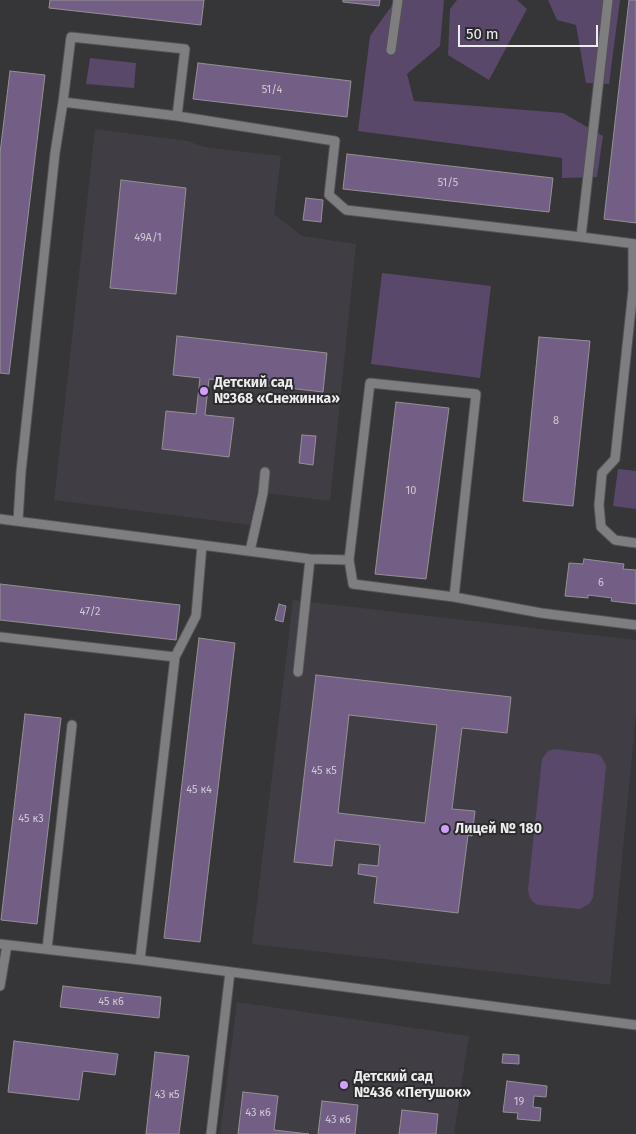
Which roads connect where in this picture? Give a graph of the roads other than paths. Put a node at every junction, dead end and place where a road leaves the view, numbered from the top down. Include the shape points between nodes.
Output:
1 (398, 0) edge
2 (608, 0) edge
3 (391, 50) dead end
4 (63, 102) junction
5 (177, 116) junction
6 (581, 237) junction
7 (635, 244) edge
8 (265, 472) dead end
9 (0, 519) edge
10 (18, 521) junction
11 (636, 543) edge
12 (202, 545) junction
13 (250, 551) junction
14 (310, 559) junction
15 (349, 560) junction
16 (454, 597) junction
17 (636, 625) edge
18 (0, 637) edge
19 (175, 657) junction
20 (298, 672) dead end
21 (72, 725) dead end
22 (3, 945) edge
23 (47, 949) junction
24 (140, 960) junction
25 (230, 972) junction
26 (0, 986) edge
27 (636, 1025) edge
28 (211, 1134) edge

1 - 3 lane
2 - 6 lane
4 - 5 lane
4 - 5 lane via 71,36 185,49
4 - 10 lane via 55,153
5 - 6 lane via 335,141 329,196 346,210
6 - 7 lane
7 - 11 lane via 615,459 602,473 599,505 601,527 615,540
8 - 13 lane
9 - 10 lane
10 - 12 lane
12 - 13 lane
12 - 19 lane via 196,616
13 - 14 lane
14 - 15 lane
14 - 20 lane
15 - 16 lane via 354,584
15 - 16 lane via 370,383 476,394
16 - 17 lane via 541,613
18 - 19 lane
19 - 24 lane
21 - 23 lane
22 - 23 lane
22 - 26 lane
23 - 24 lane
24 - 25 lane
25 - 27 lane
25 - 28 lane

